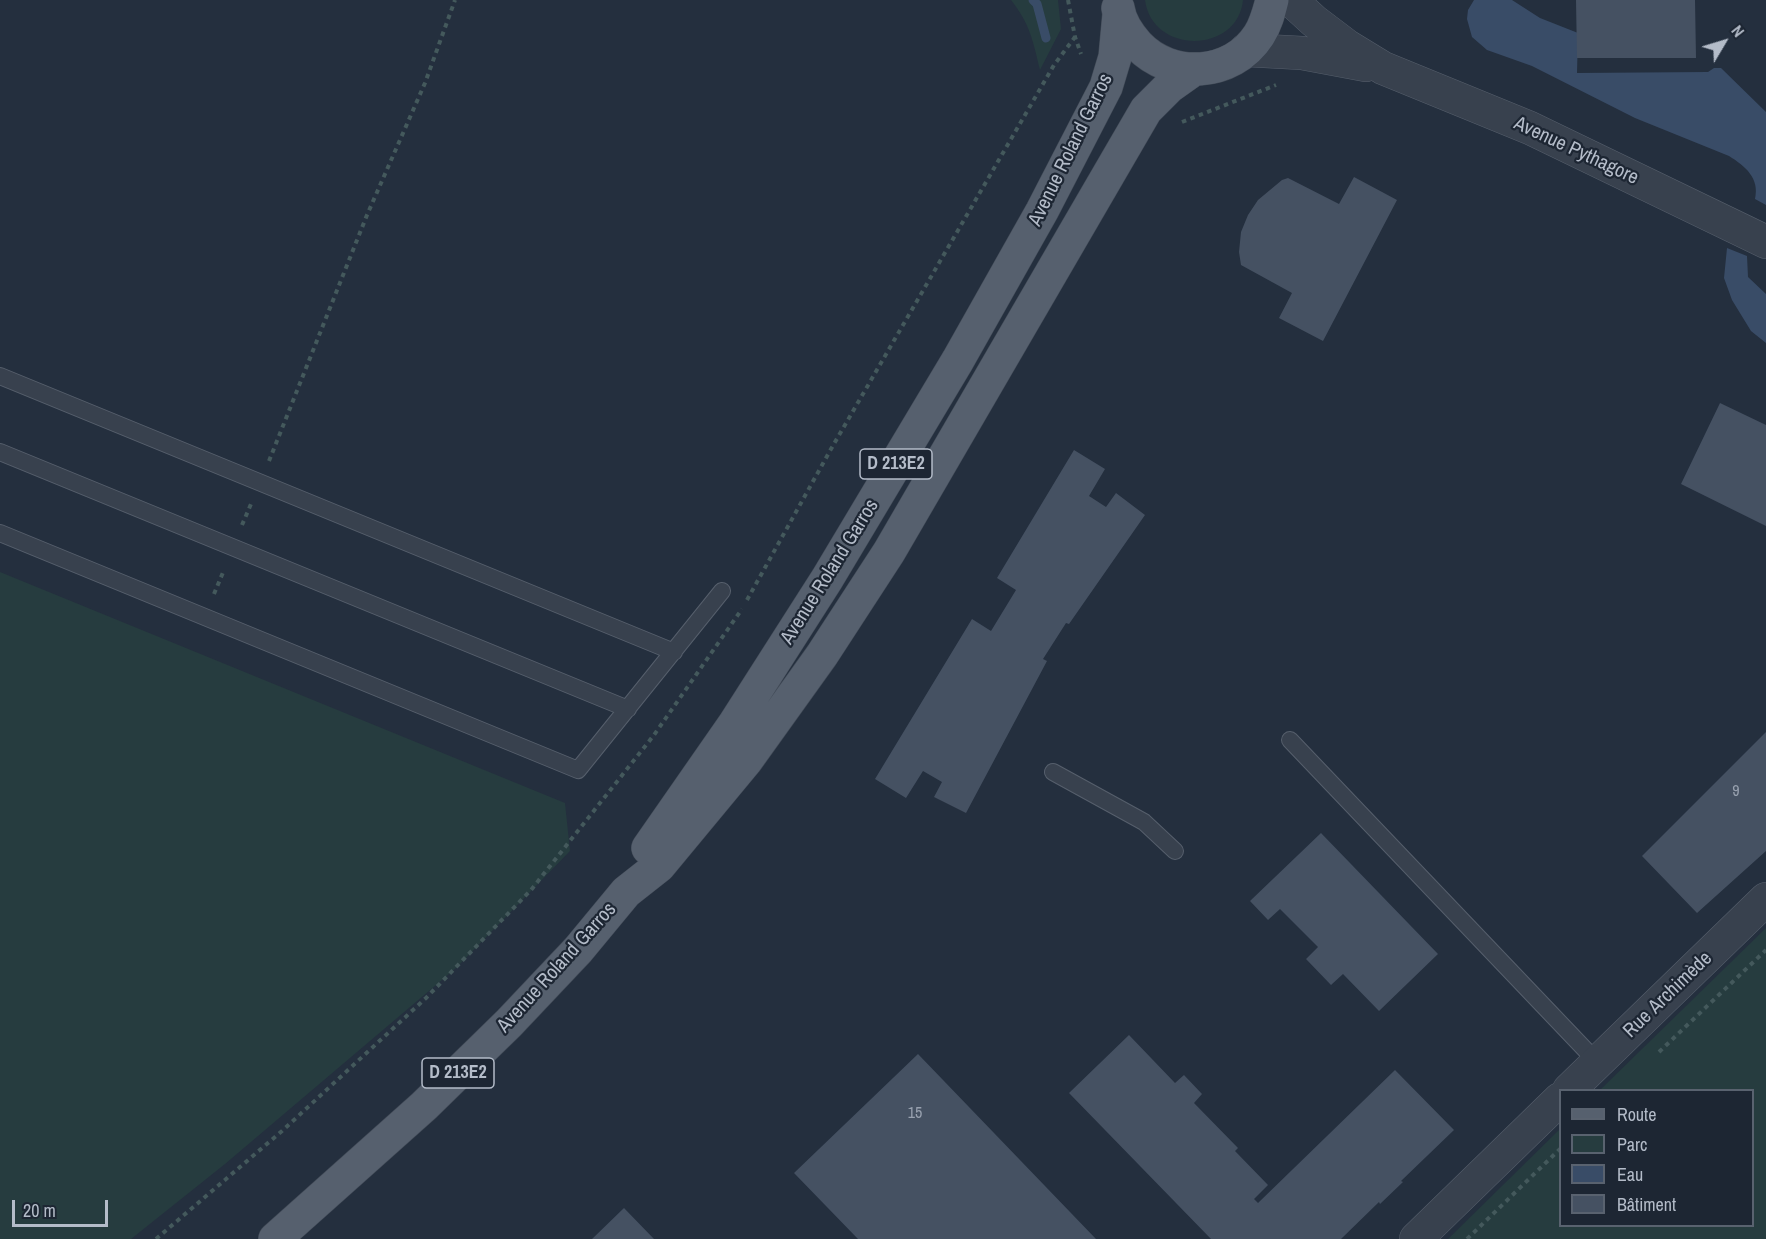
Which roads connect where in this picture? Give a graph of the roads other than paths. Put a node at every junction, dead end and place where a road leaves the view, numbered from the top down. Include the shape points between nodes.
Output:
1 (1272, 0) edge
2 (1291, 0) edge
3 (1118, 7) edge
4 (1246, 50) junction
5 (1383, 68) junction
6 (1193, 70) junction
7 (1766, 242) edge
8 (0, 376) edge
9 (0, 452) edge
10 (0, 533) edge
11 (722, 591) dead end
12 (674, 652) junction
13 (628, 709) junction
14 (1290, 740) dead end
15 (1053, 772) dead end
16 (1175, 851) dead end
17 (626, 892) junction
18 (1766, 899) edge
19 (1598, 1063) junction
20 (1570, 1089) edge
21 (1559, 1100) edge
22 (275, 1239) edge
23 (1416, 1239) edge

1 - 4 main road via 1268,18
2 - 5 street, Avenue Pythagore via 1347,46
3 - 6 main road via 1130,37 1147,54 1169,66
3 - 17 main road, Avenue Roland Garros / D 213E2 via 1115,57 1106,87 1042,211 827,579 735,723 644,854
4 - 5 street, Avenue Pythagore via 1302,53
4 - 6 main road via 1231,61
5 - 7 street, Avenue Pythagore via 1530,128
6 - 17 main road, Avenue Roland Garros / D 213E2 via 1146,110 895,542 822,655 746,761 659,866
8 - 12 lane
9 - 13 lane
10 - 13 lane via 578,770
11 - 12 lane
12 - 13 lane
14 - 19 lane
15 - 16 lane via 1144,822
17 - 22 main road, Avenue Roland Garros / D 213E2 via 578,950 500,1031 424,1106
18 - 19 street, Rue Archimède
19 - 20 street, Rue Archimède
21 - 23 street

